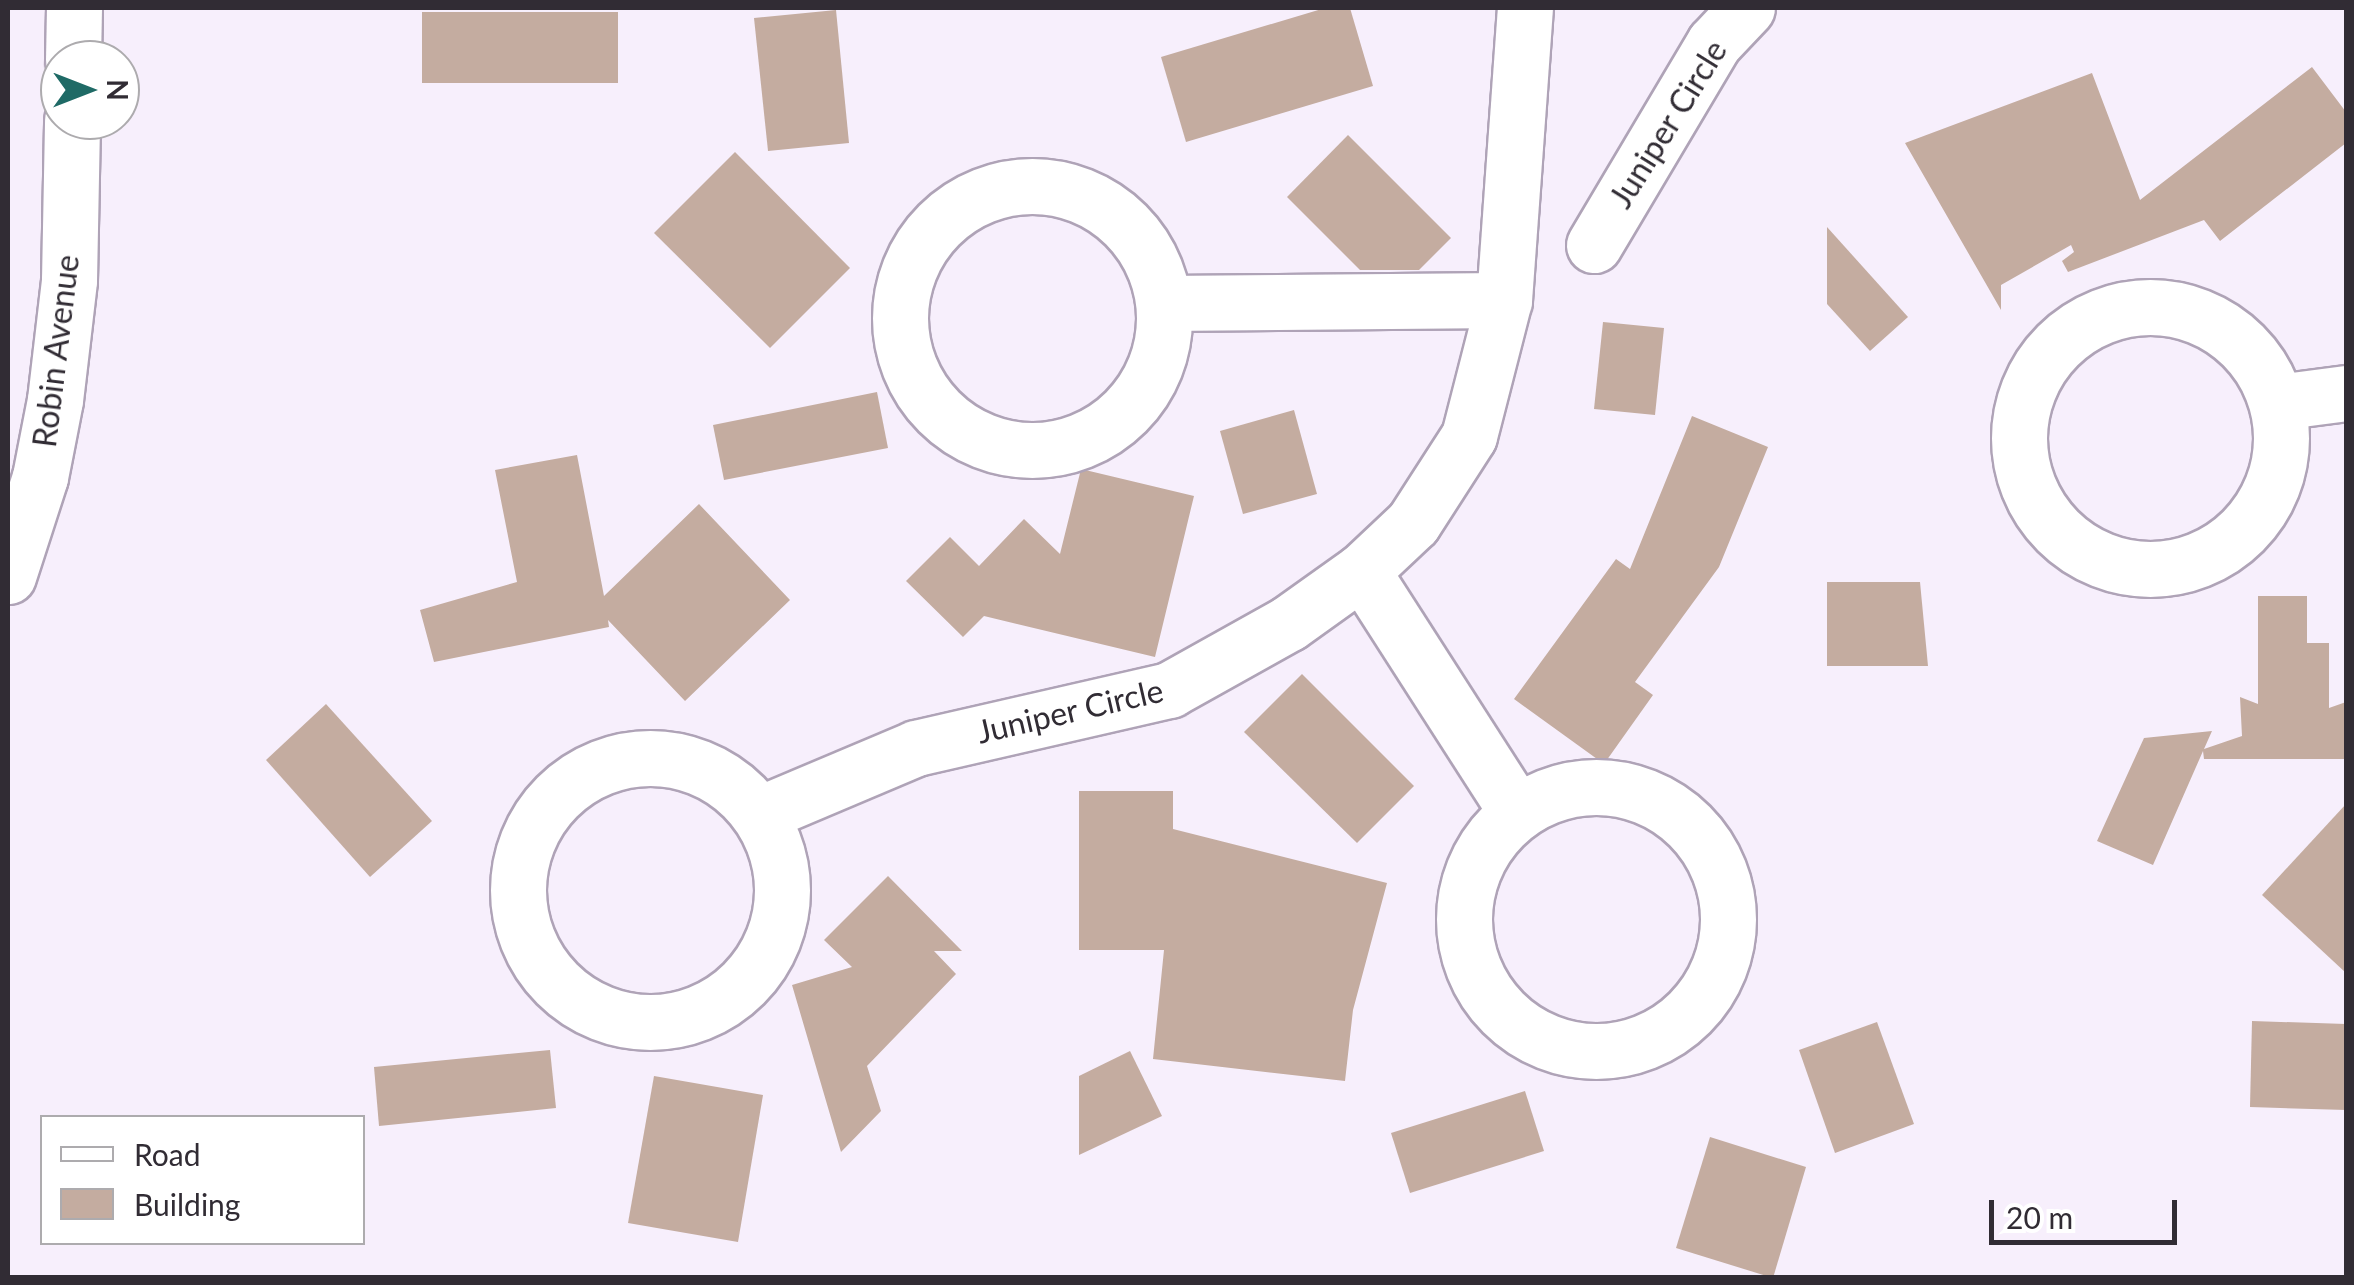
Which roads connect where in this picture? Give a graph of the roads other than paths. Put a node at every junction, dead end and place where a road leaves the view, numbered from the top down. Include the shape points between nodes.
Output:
1 (74, 8) edge
2 (1524, 8) edge
3 (1747, 8) edge
4 (73, 40) edge
5 (72, 140) edge
6 (1594, 245) dead end
7 (1504, 300) junction
8 (1164, 303) junction
9 (2346, 392) edge
10 (2278, 402) junction
11 (1362, 571) junction
12 (8, 576) edge
13 (1517, 812) junction
14 (760, 814) junction

1 - 4 street
2 - 7 street, Juniper Circle
3 - 6 street, Juniper Circle via 1714,44
5 - 12 street, Robin Avenue via 69,280 55,400 40,477
7 - 8 street
7 - 11 street, Juniper Circle via 1469,436 1413,523
8 - 8 street via 1136,235 1106,207 1040,185 993,190 953,211 923,242 907,273 898,324 909,368 932,407 974,439 1023,451 1062,448 1112,424 1144,389 1160,352
9 - 10 street
10 - 10 street via 2254,355 2223,328 2157,305 2110,311 2058,342 2025,394 2017,444 2027,488 2050,526 2092,558 2141,570 2180,568 2229,544 2262,509 2281,460
11 - 13 street
11 - 14 street, Juniper Circle via 1238,657 1169,690 916,748
13 - 13 street via 1471,874 1464,926 1474,970 1497,1007 1539,1039 1588,1052 1627,1049 1677,1025 1708,990 1728,940 1724,884 1700,836 1671,808 1605,786 1557,792
14 - 14 street via 725,779 659,756 610,762 570,783 540,814 524,845 517,896 526,940 551,978 593,1010 642,1023 681,1020 731,996 762,960 781,912 779,854

